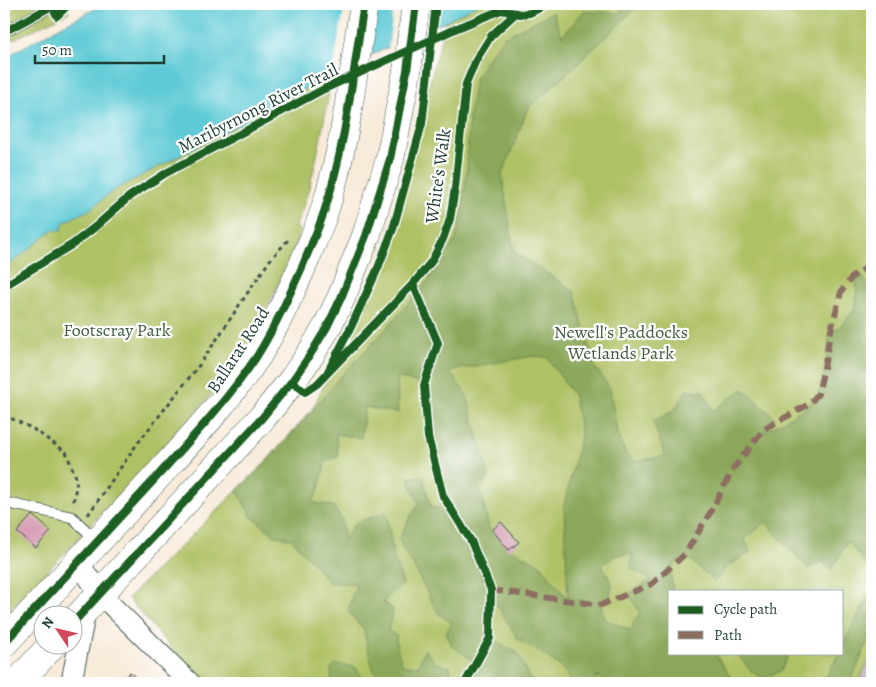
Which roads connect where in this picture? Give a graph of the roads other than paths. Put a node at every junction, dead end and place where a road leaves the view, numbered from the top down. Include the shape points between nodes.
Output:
1 (56, 4) edge
2 (364, 4) edge
3 (416, 4) edge
4 (4, 32) edge
5 (4, 507) edge
6 (89, 533) junction
7 (78, 562) junction
8 (86, 609) edge
9 (4, 643) edge
10 (44, 654) edge
11 (17, 683) edge
12 (71, 683) edge
13 (190, 683) edge

1 - 4 lane
2 - 6 highway, Ballarat Road via 335,173 323,212 277,320 258,354 206,422
3 - 8 highway via 390,159 366,236 341,298 314,348 262,418
5 - 6 lane via 7,503 72,517
6 - 7 highway, Ballarat Road
7 - 8 street
7 - 9 highway, Ballarat Road
8 - 12 street
8 - 13 street
10 - 11 highway

